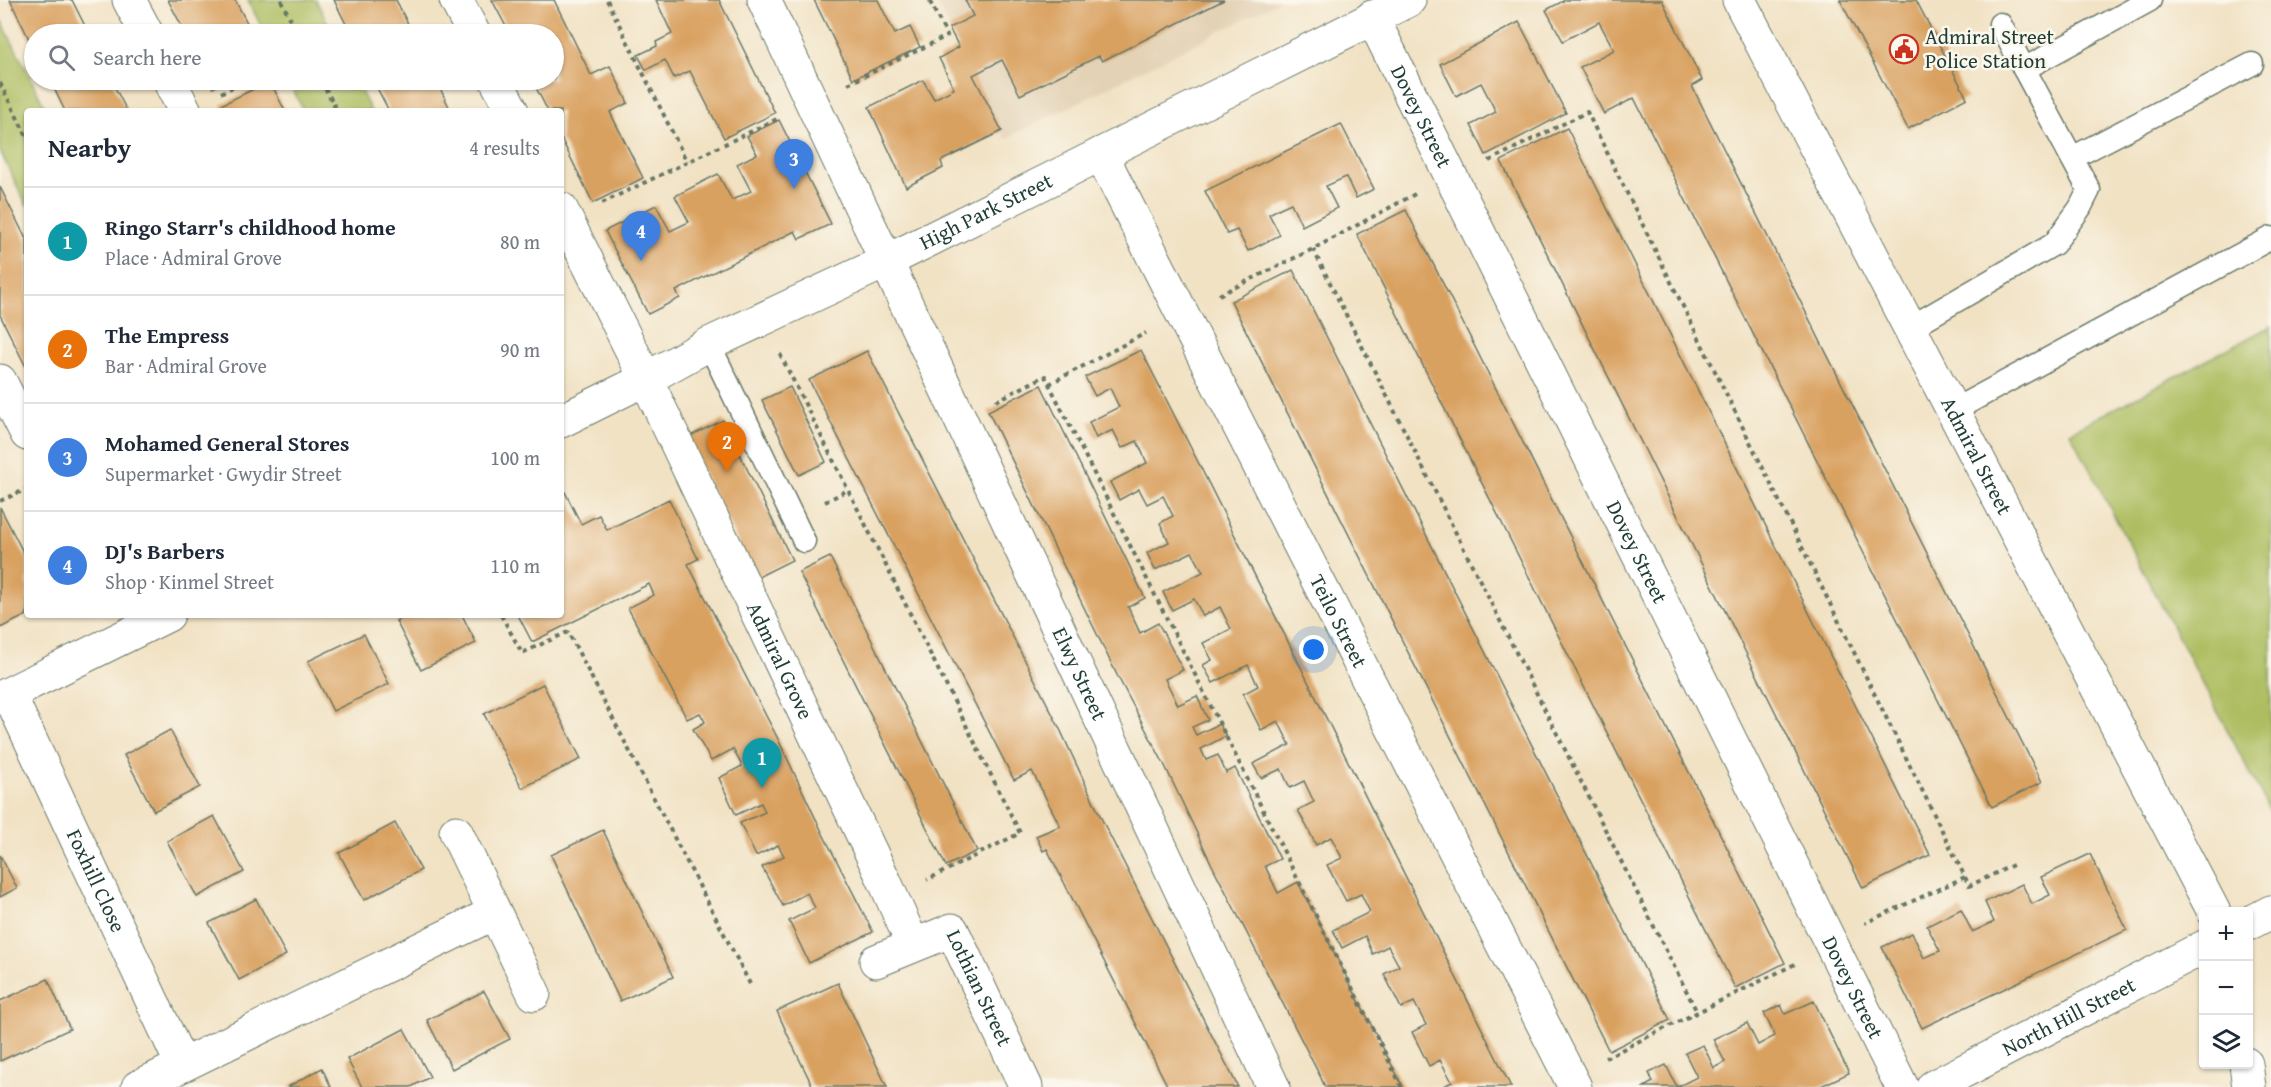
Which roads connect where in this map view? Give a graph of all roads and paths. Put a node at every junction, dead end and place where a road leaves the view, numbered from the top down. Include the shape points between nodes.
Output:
1 (129, 0) edge
2 (281, 0) edge
3 (456, 0) edge
4 (607, 0) edge
5 (764, 0) edge
6 (1409, 0) edge
7 (1739, 0) edge
8 (2150, 0) edge
9 (1372, 17) junction
10 (142, 24) edge
11 (293, 24) edge
12 (469, 24) edge
13 (2001, 24) dead end
14 (2252, 64) dead end
15 (2024, 69) junction
16 (0, 83) edge
17 (175, 90) edge
18 (326, 90) edge
19 (501, 90) edge
20 (184, 108) edge
21 (335, 108) edge
22 (510, 108) edge
23 (24, 131) edge
24 (1101, 154) junction
25 (2072, 158) junction
26 (687, 162) dead end
27 (1451, 178) junction
28 (564, 215) edge
29 (2271, 238) edge
30 (1313, 249) junction
31 (885, 262) junction
32 (1182, 314) junction
33 (762, 319) junction
34 (1911, 327) junction
35 (708, 344) junction
36 (645, 379) junction
37 (0, 381) edge
38 (1049, 384) junction
39 (1954, 410) junction
40 (564, 420) edge
41 (960, 420) junction
42 (24, 428) edge
43 (24, 490) edge
44 (0, 501) edge
45 (804, 541) dead end
46 (155, 618) edge
47 (503, 618) edge
48 (124, 625) edge
49 (5, 696) edge
50 (456, 832) dead end
51 (2013, 865) dead end
52 (1965, 877) junction
53 (892, 898) junction
54 (2211, 907) edge
55 (2271, 912) edge
56 (494, 913) junction
57 (2253, 921) edge
58 (1831, 943) junction
59 (913, 945) junction
60 (2199, 950) edge
61 (876, 961) dead end
62 (750, 984) dead end
63 (534, 994) dead end
64 (1697, 1012) junction
65 (182, 1065) junction
66 (2247, 1069) edge
67 (1572, 1081) edge
68 (138, 1087) edge
69 (1026, 1087) edge
70 (1273, 1087) edge
71 (1402, 1087) edge
72 (1902, 1087) edge
73 (1933, 1087) edge
74 (2249, 1087) edge

1 - 10 street
2 - 11 path
3 - 12 street
4 - 26 path
5 - 31 street, Elwy Street
6 - 9 street, High Park Street
7 - 34 street, Admiral Street
8 - 15 lane
9 - 24 street, High Park Street
9 - 27 street, Dovey Street
13 - 15 lane
14 - 25 lane
15 - 25 lane
16 - 23 path
17 - 20 street
18 - 21 path
19 - 22 street
24 - 31 street, High Park Street
24 - 32 street, Teilo Street
25 - 34 lane via 2089,190 2054,244
27 - 30 path
27 - 52 path via 1587,112
27 - 58 street, Dovey Street
28 - 36 street, Admiral Grove
29 - 39 lane
30 - 32 path
30 - 64 path
31 - 33 street, High Park Street
31 - 41 street, Elwy Street
32 - 38 path
32 - 67 street, Teilo Street
33 - 35 street, High Park Street
33 - 53 path via 1020,833
34 - 39 street, Admiral Street
35 - 36 street, High Park Street
35 - 45 lane
36 - 40 street, High Park Street
36 - 53 street, Admiral Grove
37 - 42 street
38 - 41 path via 1045,376
38 - 71 path
39 - 54 street, Admiral Street
41 - 70 street, Elwy Street
43 - 44 path
46 - 48 street
47 - 62 path via 522,653 568,632
48 - 49 street
49 - 65 street, Foxhill Close
50 - 56 street
51 - 52 path via 1969,885
52 - 58 path
53 - 59 street, Admiral Grove
55 - 57 street
56 - 63 street
56 - 65 street
58 - 64 path
58 - 72 street, Dovey Street
59 - 61 street, Lothian Street
59 - 69 street, Lothian Street via 952,930
60 - 73 street, North Hill Street
64 - 67 path
65 - 68 street
66 - 74 street

